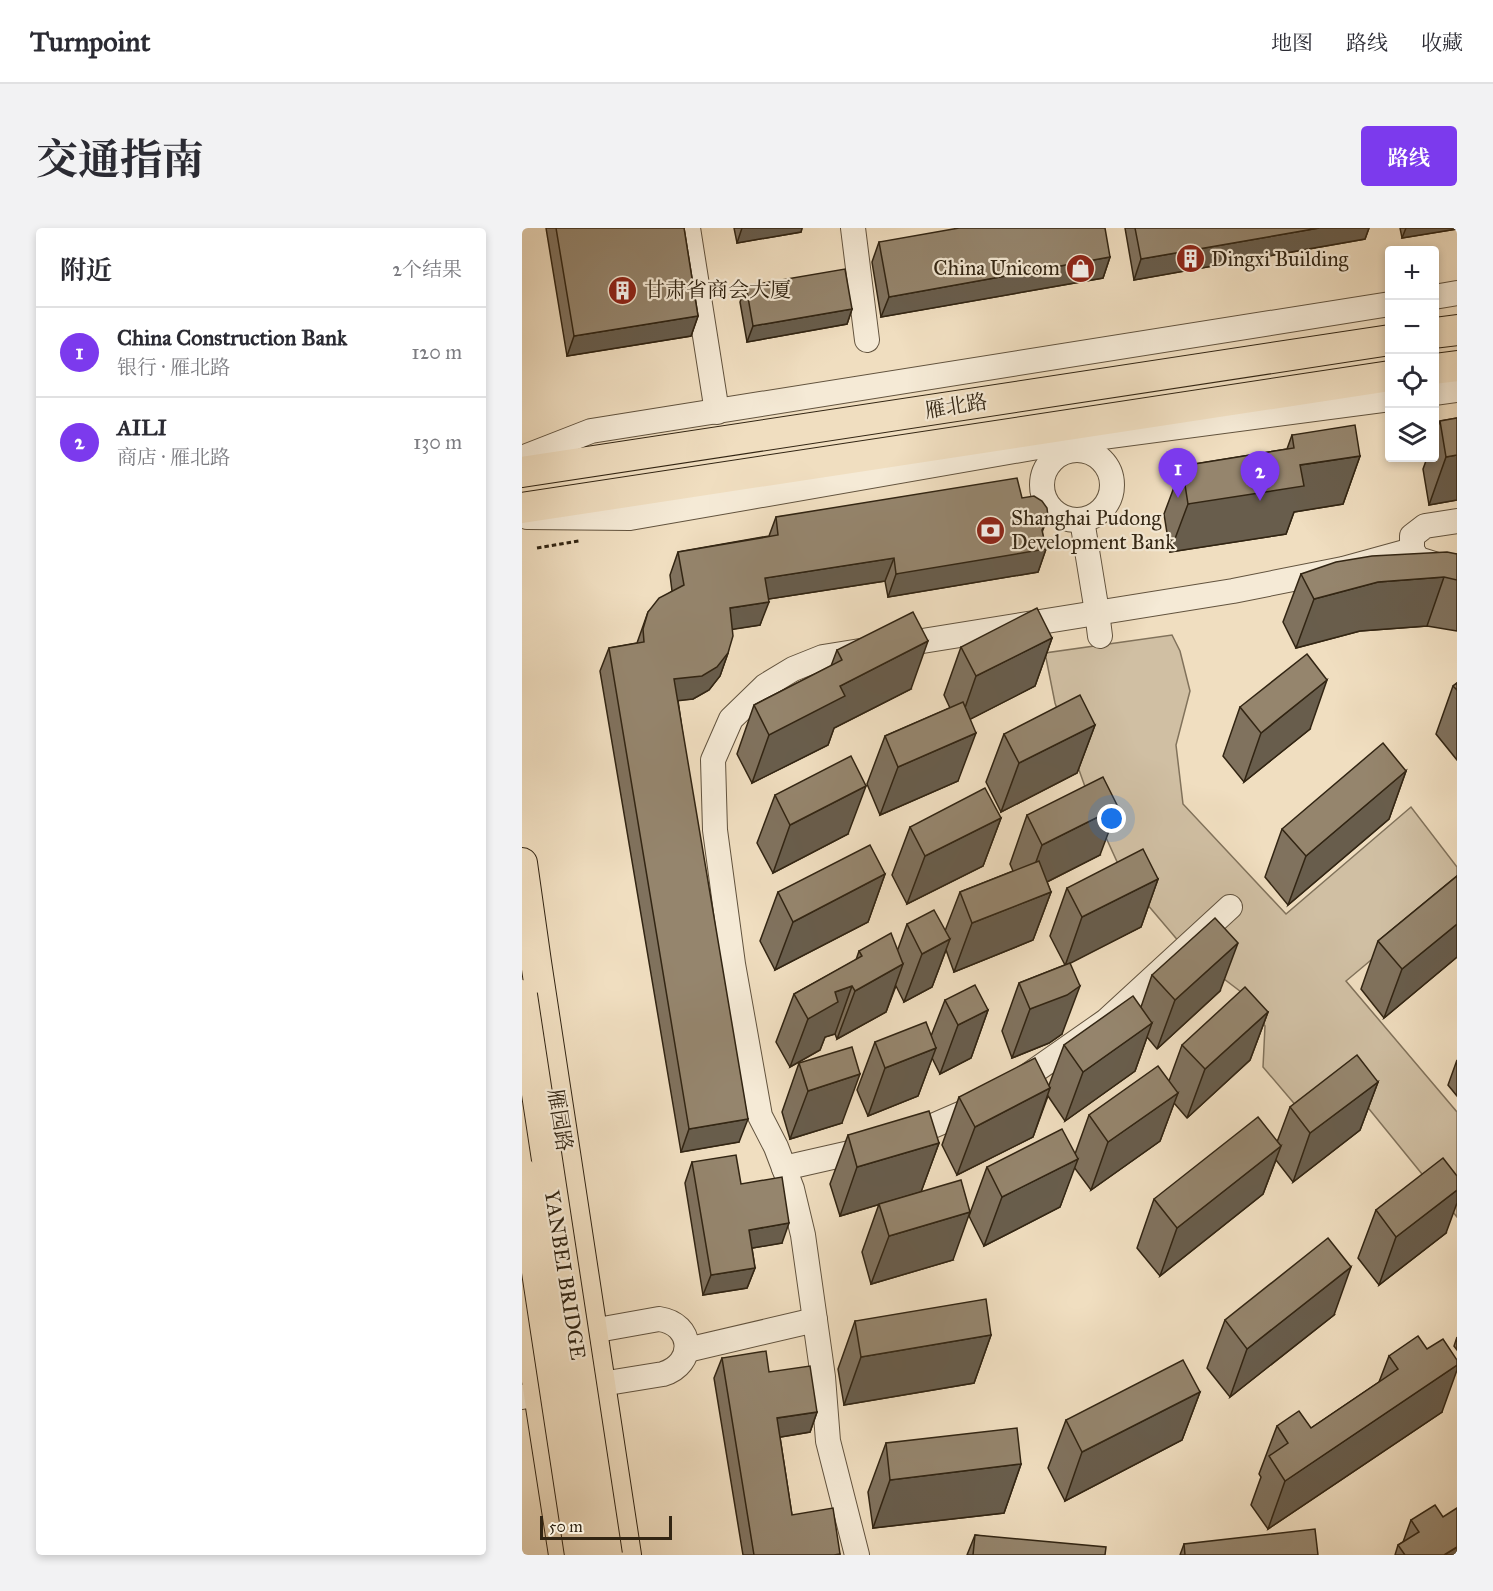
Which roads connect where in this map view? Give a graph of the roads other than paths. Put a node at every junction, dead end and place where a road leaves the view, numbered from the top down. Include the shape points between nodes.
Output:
1 (688, 228) edge
2 (853, 228) edge
3 (1457, 293) edge
4 (1439, 296) edge
5 (1385, 305) edge
6 (1457, 330) edge
7 (1439, 332) edge
8 (867, 340) dead end
9 (1385, 341) edge
10 (1457, 366) edge
11 (1439, 368) edge
12 (1385, 377) edge
13 (1067, 389) junction
14 (1457, 390) edge
15 (1439, 392) edge
16 (1385, 400) edge
17 (717, 412) junction
18 (1071, 439) junction
19 (522, 458) edge
20 (522, 472) edge
21 (522, 508) edge
22 (522, 517) edge
23 (1082, 520) junction
24 (1457, 521) edge
25 (1412, 550) junction
26 (1457, 571) edge
27 (1097, 612) junction
28 (1100, 636) dead end
29 (522, 863) edge
30 (1230, 908) dead end
31 (522, 995) edge
32 (784, 1168) junction
33 (522, 1173) edge
34 (522, 1284) edge
35 (815, 1320) junction
36 (592, 1331) junction
37 (687, 1350) junction
38 (600, 1384) junction
39 (531, 1396) edge
40 (564, 1555) edge
41 (580, 1555) edge
42 (607, 1555) edge
43 (626, 1555) edge
44 (857, 1555) edge

1 - 17 street
2 - 8 street
3 - 4 street
5 - 17 street
6 - 7 main road
9 - 13 main road, 雁北路
10 - 11 main road
12 - 18 main road, 雁北路
13 - 18 street
13 - 20 main road, 雁北路
14 - 15 street
16 - 18 street
17 - 19 street via 591,431
18 - 21 main road, 雁北路
18 - 22 street via 630,518
18 - 23 street via 1098,457 1112,480 1105,507
18 - 23 street via 1048,464 1041,490 1055,513
23 - 27 street
24 - 25 street via 1425,526 1412,536
25 - 26 street via 1418,559
25 - 27 street via 1233,591
27 - 28 street
27 - 32 street via 823,657 765,686 731,719 713,760 716,831 733,964 760,1116
29 - 36 main road, 雁园路
30 - 32 street via 1106,1021 997,1097 894,1143
31 - 42 main road, YANBEI BRIDGE, bridge
32 - 35 street via 802,1235
33 - 41 main road, YANBEI BRIDGE, bridge
34 - 39 main road
35 - 37 street
35 - 44 street via 828,1441
36 - 37 street via 659,1319 676,1325 686,1340
36 - 38 main road, 雁园路
37 - 38 street via 672,1372
38 - 39 street
38 - 43 main road, 雁园路
39 - 40 main road

